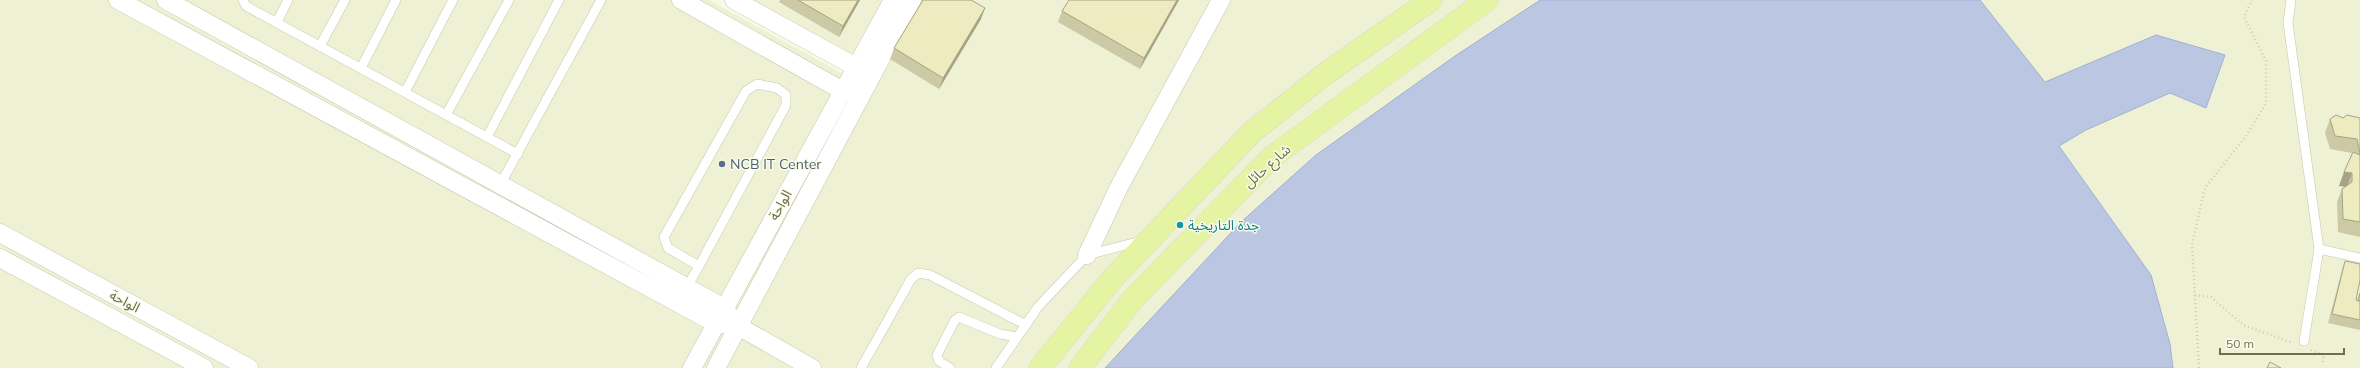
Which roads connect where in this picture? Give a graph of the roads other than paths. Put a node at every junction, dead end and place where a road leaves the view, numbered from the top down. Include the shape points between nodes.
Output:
1 (118, 0) edge
2 (166, 0) edge
3 (243, 0) edge
4 (288, 0) edge
5 (345, 0) edge
6 (396, 0) edge
7 (453, 0) edge
8 (509, 0) edge
9 (559, 0) edge
10 (601, 0) edge
11 (681, 0) edge
12 (734, 0) edge
13 (893, 0) edge
14 (912, 0) edge
15 (1221, 0) edge
16 (1431, 0) edge
17 (1487, 0) edge
18 (2291, 0) edge
19 (184, 4) edge
20 (277, 22) junction
21 (320, 46) junction
22 (856, 67) junction
23 (361, 68) junction
24 (843, 91) junction
25 (405, 92) junction
26 (862, 92) junction
27 (446, 115) junction
28 (487, 137) junction
29 (518, 154) junction
30 (500, 185) junction
31 (0, 233) edge
32 (1150, 239) junction
33 (2319, 249) junction
34 (1087, 255) junction
35 (0, 258) edge
36 (2360, 258) edge
37 (699, 266) junction
38 (687, 287) junction
39 (724, 308) junction
40 (715, 323) junction
41 (1026, 325) junction
42 (738, 326) junction
43 (1017, 337) junction
44 (2304, 341) dead end
45 (204, 368) edge
46 (249, 368) edge
47 (692, 368) edge
48 (716, 368) edge
49 (812, 368) edge
50 (861, 368) edge
51 (950, 368) edge
52 (996, 368) edge
53 (1040, 368) edge
54 (1080, 368) edge

1 - 40 street
2 - 19 street
3 - 20 lane via 246,6
4 - 20 lane
5 - 21 lane
6 - 23 lane
7 - 25 lane
8 - 27 lane
9 - 28 lane
10 - 29 lane
11 - 24 street
12 - 22 street
13 - 22 street, الواحة
14 - 26 street, الواحة
15 - 34 street via 1119,187
16 - 32 main road via 1325,74 1252,132
17 - 54 main road, شارع حائل via 1272,157 1134,299
18 - 33 lane via 2288,23
19 - 30 street
20 - 21 lane
21 - 23 lane
22 - 24 street, الواحة
22 - 26 street
23 - 25 lane
24 - 26 street
24 - 39 street, الواحة
25 - 27 lane
26 - 42 street, الواحة
27 - 28 lane
28 - 29 lane
29 - 30 lane
30 - 38 street
31 - 46 street, الواحة
32 - 34 lane
32 - 53 main road via 1113,278
33 - 36 lane
33 - 44 lane
34 - 41 lane via 1038,307
35 - 45 street, الواحة
37 - 37 lane via 786,105 786,95 777,88 757,84 746,91 664,237 668,248
37 - 38 lane
38 - 39 street
39 - 40 street, الواحة
39 - 42 street
40 - 42 street
40 - 47 street, الواحة
41 - 43 lane
41 - 50 lane via 930,275 918,273 911,278
42 - 48 street, الواحة
42 - 49 street
43 - 51 lane via 1000,334 959,317 937,355 939,362
43 - 52 lane

